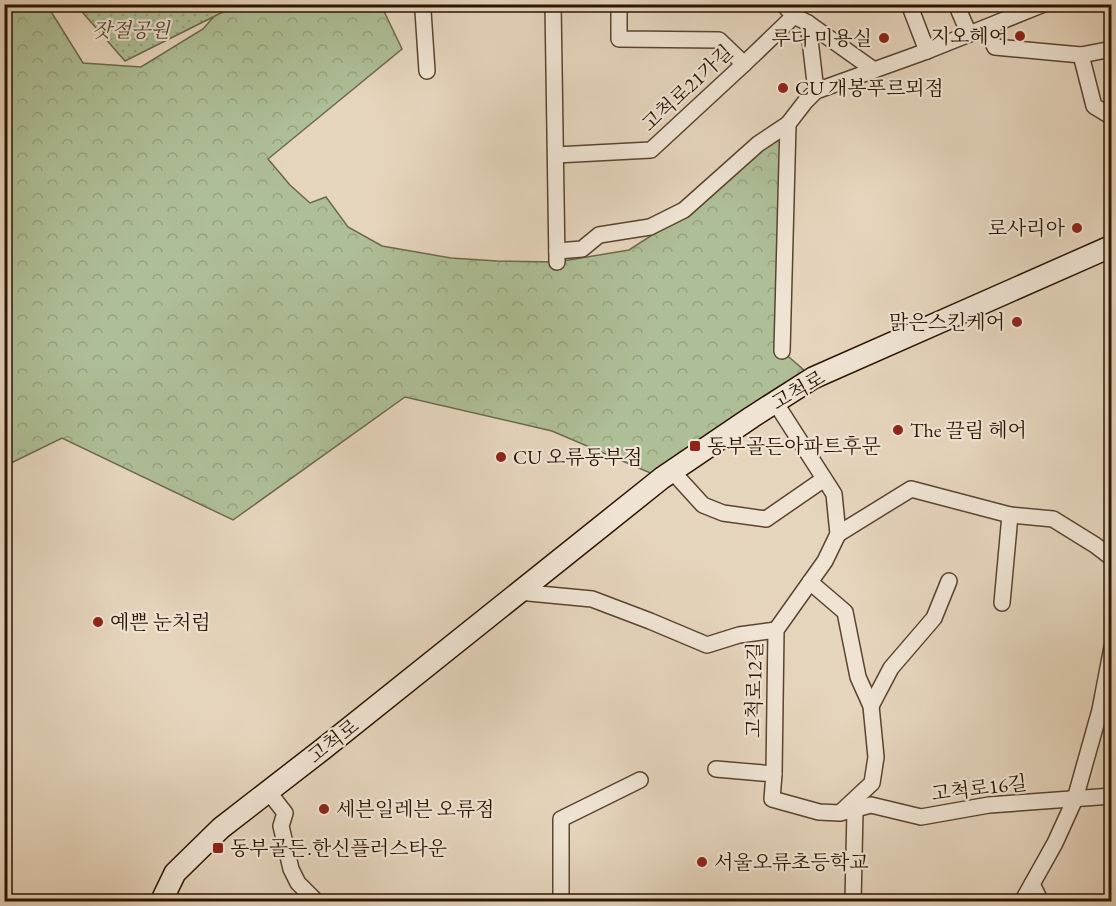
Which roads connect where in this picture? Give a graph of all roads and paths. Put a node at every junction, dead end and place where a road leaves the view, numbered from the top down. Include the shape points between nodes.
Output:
1 (426, 4) edge
2 (554, 4) edge
3 (619, 4) edge
4 (909, 4) edge
5 (956, 4) edge
6 (1044, 4) edge
7 (1028, 8) edge
8 (788, 10) edge
9 (808, 23) junction
10 (985, 28) junction
11 (969, 34) junction
12 (1112, 49) edge
13 (927, 51) junction
14 (1081, 55) junction
15 (744, 64) junction
16 (874, 70) junction
17 (427, 71) dead end
18 (816, 91) junction
19 (1112, 117) edge
20 (788, 124) junction
21 (556, 154) junction
22 (1112, 246) edge
23 (782, 351) dead end
24 (775, 402) junction
25 (672, 471) junction
26 (824, 479) junction
27 (1010, 515) junction
28 (838, 534) junction
29 (1112, 558) edge
30 (949, 581) dead end
31 (810, 582) junction
32 (518, 592) junction
33 (1002, 603) dead end
34 (776, 630) junction
35 (1112, 647) edge
36 (871, 706) junction
37 (716, 769) dead end
38 (774, 774) junction
39 (640, 780) dead end
40 (268, 791) junction
41 (1112, 796) edge
42 (1075, 799) junction
43 (855, 810) junction
44 (840, 813) junction
45 (1032, 884) junction
46 (161, 902) edge
47 (317, 902) edge
48 (561, 902) edge
49 (853, 902) edge
50 (1022, 902) edge
51 (1041, 902) edge

1 - 17 street via 423,11
2 - 21 street
3 - 15 street via 620,39 719,40
4 - 13 street
5 - 11 street
6 - 7 street
7 - 10 street
8 - 9 street
8 - 15 street, 고척로21가길
9 - 16 street
9 - 18 street
10 - 11 street
10 - 14 street via 995,47
11 - 13 street
12 - 14 street
13 - 16 street
14 - 19 street via 1094,106
15 - 21 street, 고척로21가길 via 651,150
16 - 18 street
18 - 20 street
20 - 21 street via 758,144 684,210 650,227 599,235 582,249 557,257
20 - 23 street
22 - 24 main road, 고척로 via 813,378
24 - 25 main road, 고척로
24 - 26 street
25 - 26 street via 703,505 723,513 766,519
25 - 32 main road, 고척로
26 - 28 street via 834,495
27 - 28 street via 911,489
27 - 29 street via 1053,519
27 - 33 street
28 - 31 street, 고척로12길
30 - 36 street via 934,618 891,669
31 - 34 street, 고척로12길
31 - 36 street via 845,612 858,677
32 - 34 street via 591,599 707,645
32 - 40 main road, 고척로
34 - 38 street, 고척로12길
35 - 42 street via 1100,710
36 - 44 street via 876,757 872,783
37 - 38 street
38 - 44 street, 고척로12길 via 772,799 819,812
39 - 48 street via 561,819
40 - 46 main road, 고척로 via 221,828 175,873
40 - 47 street via 285,813 281,826 291,869 298,883
41 - 42 street, 고척로16길
42 - 43 street, 고척로16길 via 989,805 921,817 871,805
42 - 45 street
43 - 44 street, 고척로12길
43 - 49 street
45 - 50 street
45 - 51 street

